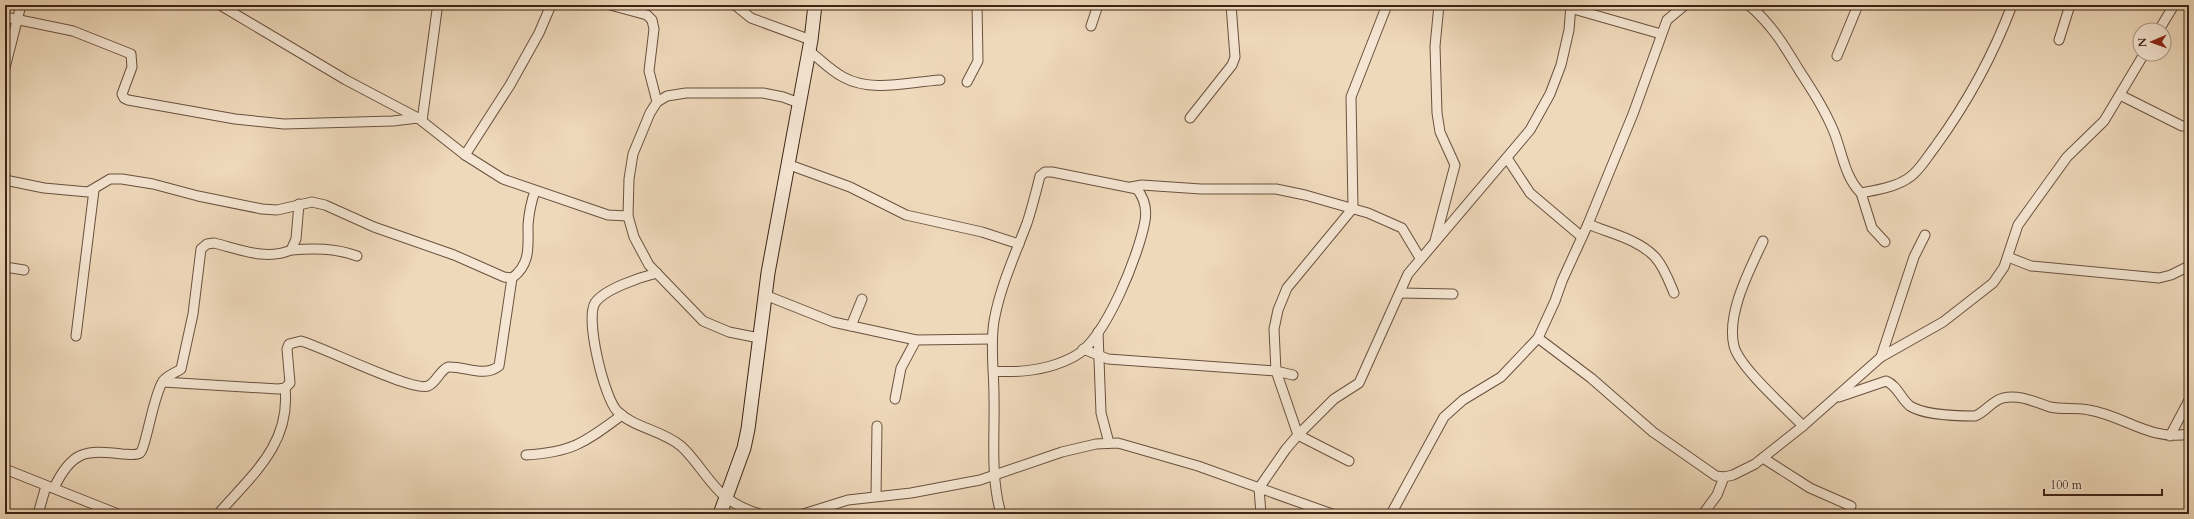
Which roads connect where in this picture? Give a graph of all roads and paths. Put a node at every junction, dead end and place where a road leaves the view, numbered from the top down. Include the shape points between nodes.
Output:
1 (21, 5) edge
2 (220, 5) edge
3 (551, 5) edge
4 (610, 5) edge
5 (735, 5) edge
6 (815, 5) edge
7 (977, 5) edge
8 (1098, 5) edge
9 (1231, 5) edge
10 (1387, 5) edge
11 (1439, 5) edge
12 (1685, 5) edge
13 (1749, 5) edge
14 (1858, 5) edge
15 (2012, 5) edge
16 (2070, 5) edge
17 (2174, 5) edge
18 (1571, 7) edge
19 (437, 10) dead end
20 (5, 17) edge
21 (17, 20) junction
22 (2164, 22) edge
23 (1091, 26) dead end
24 (1661, 34) junction
25 (2059, 40) dead end
26 (810, 45) junction
27 (1837, 56) dead end
28 (2139, 62) edge
29 (5, 68) edge
30 (940, 80) dead end
31 (967, 82) dead end
32 (2120, 95) junction
33 (657, 102) junction
34 (799, 103) junction
35 (1190, 118) dead end
36 (420, 120) junction
37 (2189, 126) edge
38 (465, 155) junction
39 (1507, 158) junction
40 (787, 164) junction
41 (5, 180) edge
42 (1131, 187) junction
43 (94, 190) junction
44 (535, 191) junction
45 (1861, 193) junction
46 (299, 204) junction
47 (1353, 208) junction
48 (628, 216) junction
49 (1588, 224) junction
50 (1925, 235) dead end
51 (1582, 237) junction
52 (1763, 241) dead end
53 (1885, 242) dead end
54 (1019, 244) junction
55 (1434, 244) junction
56 (291, 250) junction
57 (357, 256) dead end
58 (2008, 257) junction
59 (1420, 258) junction
60 (2189, 266) edge
61 (5, 267) edge
62 (24, 270) dead end
63 (657, 273) junction
64 (512, 278) junction
65 (1400, 293) junction
66 (1674, 293) dead end
67 (1453, 294) dead end
68 (765, 295) junction
69 (862, 299) dead end
70 (851, 326) junction
71 (1098, 332) junction
72 (76, 336) dead end
73 (759, 338) junction
74 (1538, 338) junction
75 (992, 339) junction
76 (916, 340) junction
77 (1083, 349) junction
78 (1099, 356) junction
79 (1881, 357) junction
80 (993, 371) junction
81 (1276, 371) junction
82 (1293, 375) dead end
83 (163, 382) junction
84 (285, 388) junction
85 (1836, 398) junction
86 (895, 399) dead end
87 (2189, 400) edge
88 (622, 415) junction
89 (877, 426) dead end
90 (1803, 426) junction
91 (2189, 434) edge
92 (1298, 436) junction
93 (2170, 436) junction
94 (1109, 443) junction
95 (526, 455) dead end
96 (1764, 458) junction
97 (1349, 461) dead end
98 (5, 469) edge
99 (993, 477) junction
100 (1724, 477) junction
101 (50, 487) junction
102 (1259, 488) junction
103 (876, 496) junction
104 (726, 498) junction
105 (1851, 506) dead end
106 (38, 514) edge
107 (118, 514) edge
108 (218, 514) edge
109 (720, 514) edge
110 (760, 514) edge
111 (803, 514) edge
112 (1001, 514) edge
113 (1261, 514) edge
114 (1332, 514) edge
115 (1390, 514) edge
116 (1703, 514) edge

1 - 21 street
2 - 36 street via 346,80
3 - 38 street via 510,86
4 - 33 street via 647,15 652,20 654,29 649,72
5 - 26 street via 751,18
6 - 26 main road
7 - 31 street via 978,61
8 - 23 street
9 - 35 street via 1234,56 1232,66
10 - 47 street via 1351,97
11 - 55 street via 1435,46 1437,113 1440,132 1455,166
12 - 24 street via 1667,20
13 - 45 street via 1776,32 1810,87 1834,132 1856,189
14 - 27 street
15 - 45 street via 2000,38 1974,88 1915,173 1904,181
16 - 25 street
17 - 22 street
18 - 24 street
18 - 39 street via 1561,66 1550,94 1530,130
19 - 36 street
20 - 21 street
21 - 29 street
21 - 36 street via 73,31 131,54 132,66 122,94 128,100 235,119 284,124
24 - 49 street via 1633,114
26 - 30 street via 843,77 855,82 882,86
26 - 34 main road
28 - 32 street
32 - 37 street via 2182,126
32 - 58 street via 2104,121 2067,157 2018,225
33 - 34 street via 666,96 686,93 763,94
33 - 48 street via 633,154
34 - 40 main road
36 - 38 street
38 - 44 street via 503,180
39 - 51 street via 1530,193
39 - 55 street
40 - 54 street via 850,187 906,215 982,232
40 - 68 main road
41 - 43 street via 44,188 88,192
42 - 47 street via 1142,185 1201,189 1276,189
42 - 54 street via 1045,172 1040,176
42 - 71 street via 1144,197 1145,220 1119,295
43 - 46 street via 110,179 122,179 262,209 277,210
43 - 72 street
44 - 48 street via 608,215
44 - 64 street via 530,208 527,261 520,272
45 - 53 street via 1872,228
46 - 56 street via 296,239
46 - 64 street via 312,202 325,205 374,227
47 - 59 street via 1402,228
47 - 81 street via 1287,288 1274,329
48 - 63 street via 634,237 649,265
49 - 51 street
49 - 66 street via 1644,248 1655,257
50 - 79 street via 1914,257
51 - 74 street
52 - 90 street via 1745,281 1735,314 1732,333 1734,347 1747,369
54 - 75 street via 999,301
55 - 59 street
56 - 57 street via 334,249
56 - 83 street via 264,255 214,242 201,249 193,314 181,369
58 - 60 street via 2031,266 2159,278
58 - 79 street via 2004,268 1993,283 1971,302 1917,338
59 - 65 street via 1408,274
61 - 62 street
63 - 73 street via 703,321 729,332
63 - 88 street via 602,296 591,312 603,379 610,399
64 - 84 street via 499,366 493,371 448,367 443,369 433,383 424,386 367,369 308,343 294,341 287,349 290,383
65 - 67 street
65 - 92 street via 1358,382 1334,399
68 - 70 street via 834,322
68 - 73 main road
69 - 70 street
70 - 76 street
71 - 77 street
71 - 78 street
73 - 104 main road via 744,448
74 - 100 street via 1591,378 1653,432 1716,476
74 - 115 street via 1501,377 1463,400 1444,417
75 - 76 street
75 - 80 street
76 - 86 street via 901,368
77 - 78 street
77 - 80 street via 1076,356 1034,370
78 - 81 street via 1108,359
78 - 94 street via 1101,413
79 - 85 street
80 - 99 street
81 - 82 street
81 - 92 street
83 - 84 street
83 - 101 street via 149,419 144,448 139,453 132,455 98,450 81,455 62,470
84 - 108 street via 286,417 282,432 248,482
85 - 90 street
85 - 93 street via 1886,381 1891,383 1909,405 1931,412 1975,416 1995,401 2019,397 2064,410 2090,410 2155,434
87 - 93 street
88 - 95 street via 565,451
88 - 104 street via 671,438 689,454
89 - 103 street
90 - 96 street
91 - 93 street
92 - 97 street
92 - 102 street via 1286,448
94 - 99 street via 1062,452
94 - 102 street via 1118,442 1149,450
96 - 100 street
96 - 105 street via 1810,488
98 - 101 street
99 - 103 street via 911,493
99 - 112 street
100 - 116 street via 1717,495
101 - 106 street
101 - 107 street
102 - 113 street
102 - 114 street
103 - 111 street via 848,500
104 - 109 main road
104 - 110 street

